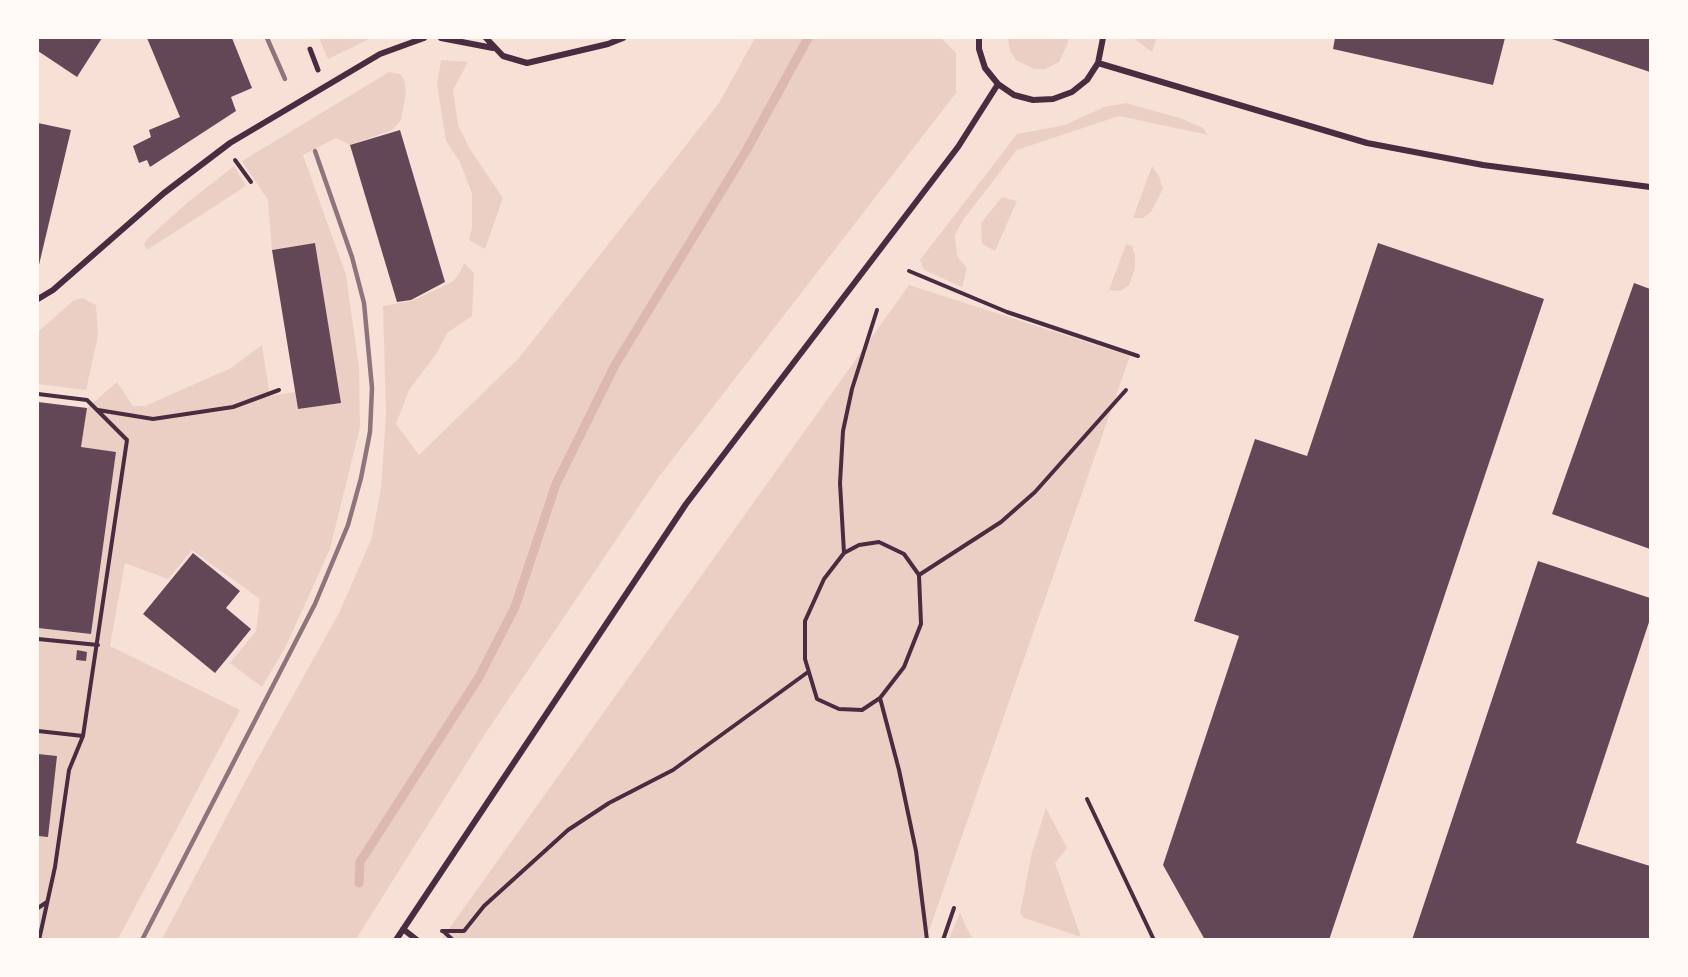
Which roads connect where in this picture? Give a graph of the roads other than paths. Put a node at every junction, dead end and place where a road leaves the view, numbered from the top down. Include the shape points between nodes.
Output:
1 (424, 38) edge
2 (441, 38) edge
3 (486, 38) edge
4 (623, 38) edge
5 (979, 38) edge
6 (1103, 38) edge
7 (493, 48) junction
8 (310, 49) dead end
9 (1098, 63) junction
10 (318, 70) dead end
11 (998, 84) junction
12 (1650, 187) edge
13 (38, 300) edge
14 (403, 929) junction
15 (396, 939) edge
16 (417, 939) edge

1 - 13 street via 380,54 223,147
2 - 7 street
3 - 7 street
4 - 7 street via 527,63 514,61
5 - 11 street via 985,68
6 - 9 street
8 - 10 street
9 - 11 street via 1087,80 1072,92 1053,99 1033,100 1014,95
9 - 12 street via 1367,143 1483,165
11 - 14 street via 958,147 686,504
14 - 15 street
14 - 16 street

